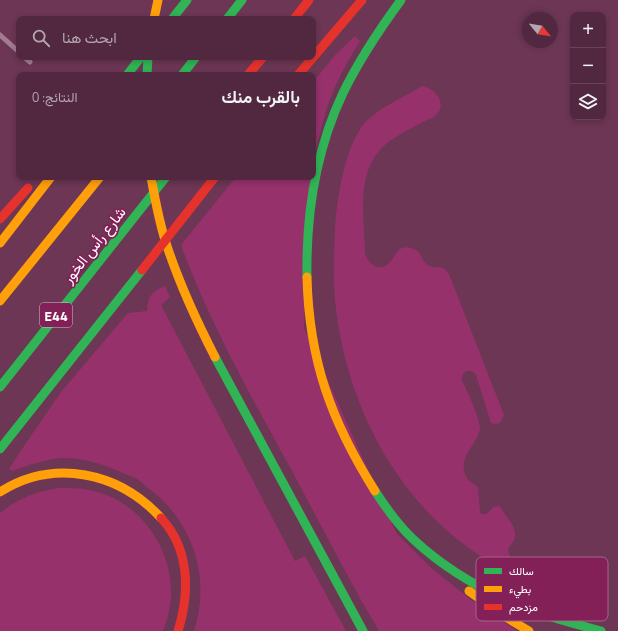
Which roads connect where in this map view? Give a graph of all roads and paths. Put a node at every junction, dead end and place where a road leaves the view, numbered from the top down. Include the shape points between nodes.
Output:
1 (158, 0) edge
2 (187, 0) edge
3 (242, 0) edge
4 (309, 0) edge
5 (362, 0) edge
6 (401, 0) edge
7 (155, 16) edge
8 (174, 16) edge
9 (229, 16) edge
10 (296, 16) edge
11 (0, 35) edge
12 (16, 49) edge
13 (316, 54) edge
14 (28, 60) edge
15 (139, 60) edge
16 (148, 60) edge
17 (194, 60) edge
18 (260, 60) edge
19 (311, 60) edge
20 (30, 62) dead end
21 (129, 72) edge
22 (147, 72) edge
23 (184, 72) edge
24 (250, 72) edge
25 (301, 72) edge
26 (316, 177) edge
27 (49, 180) edge
28 (98, 180) edge
29 (152, 180) edge
30 (164, 180) edge
31 (213, 180) edge
32 (316, 180) edge
33 (35, 181) dead end
34 (0, 220) edge
35 (0, 243) edge
36 (0, 301) edge
37 (0, 387) edge
38 (0, 449) edge
39 (0, 492) edge
40 (423, 547) junction
41 (476, 583) edge
42 (476, 595) edge
43 (512, 621) edge
44 (566, 621) edge
45 (178, 631) edge
46 (363, 631) edge
47 (529, 631) edge
48 (601, 631) edge

1 - 7 highway
2 - 8 highway
3 - 9 highway
4 - 10 highway
5 - 13 highway
6 - 26 highway via 358,64 341,96 319,159
11 - 12 lane
14 - 20 lane
15 - 21 highway
16 - 22 highway
17 - 23 highway
18 - 24 highway
19 - 25 highway
27 - 35 highway
28 - 36 highway
29 - 46 highway via 173,265 205,339
30 - 37 highway, شارع رأس الخور / E44
31 - 38 highway
32 - 40 highway via 311,208 307,287 316,360 328,399 360,468 386,507
33 - 34 highway
39 - 45 highway via 30,478 78,473 115,482 142,498 162,520 182,556 186,580 185,604
40 - 41 highway
40 - 42 highway via 447,574
43 - 47 highway
44 - 48 highway

